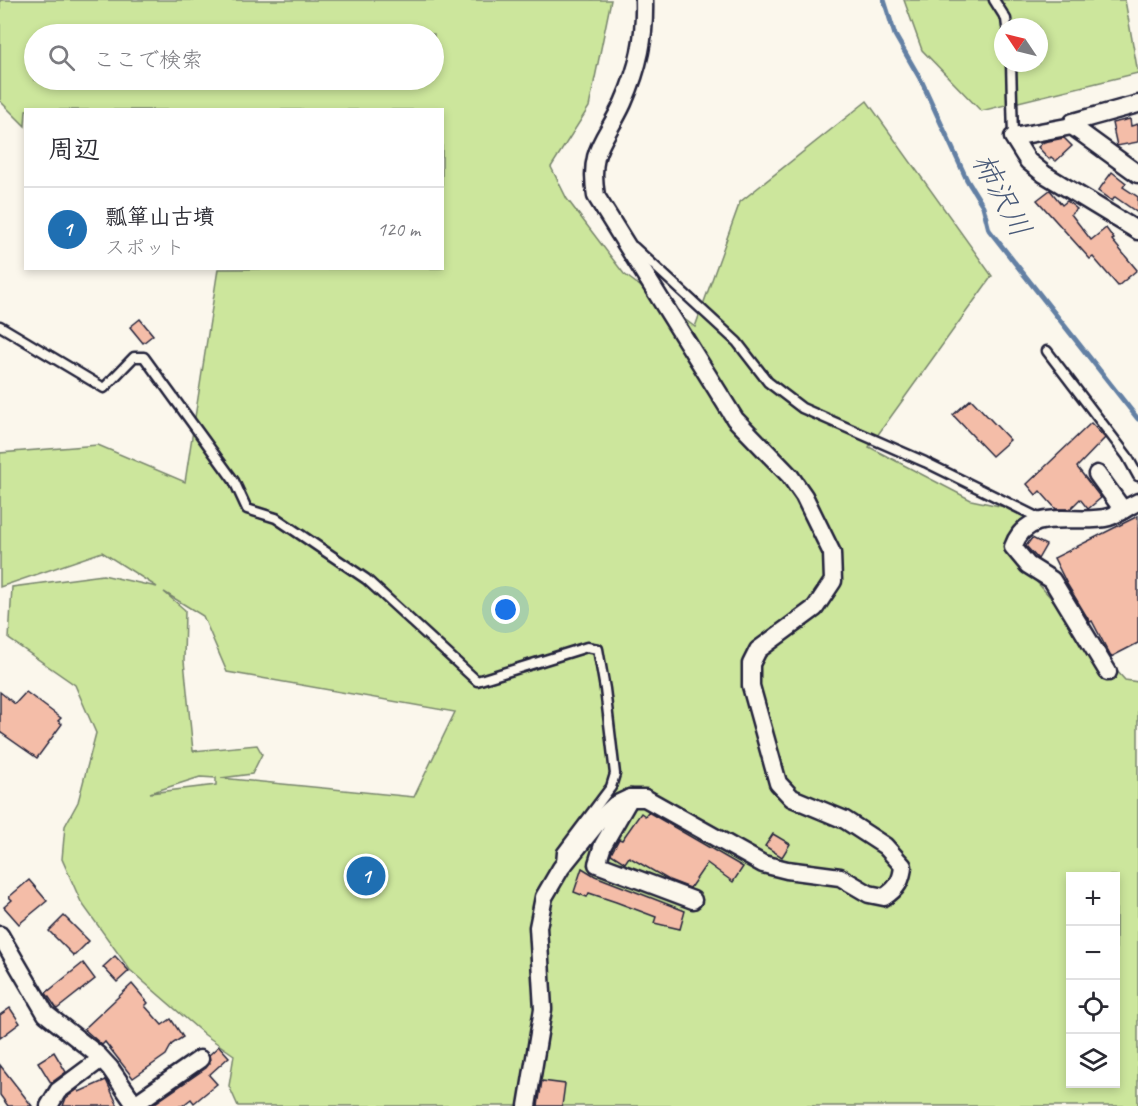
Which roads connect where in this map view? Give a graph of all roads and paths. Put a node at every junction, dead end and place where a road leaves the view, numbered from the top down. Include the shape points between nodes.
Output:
1 (644, 0) edge
2 (994, 0) edge
3 (1005, 18) edge
4 (1011, 72) edge
5 (1138, 104) edge
6 (1072, 126) junction
7 (1013, 137) junction
8 (1138, 174) edge
9 (1138, 231) edge
10 (623, 237) junction
11 (0, 326) edge
12 (1047, 351) dead end
13 (1097, 474) dead end
14 (1138, 476) edge
15 (1138, 502) edge
16 (1123, 510) junction
17 (1041, 519) junction
18 (1108, 672) dead end
19 (630, 798) junction
20 (561, 868) junction
21 (693, 900) dead end
22 (0, 935) edge
23 (101, 1059) junction
24 (200, 1059) dead end
25 (135, 1105) edge
26 (49, 1106) edge
27 (527, 1106) edge

1 - 10 street via 644,40 636,69 623,103 596,150 592,172 596,196
2 - 3 lane
4 - 7 lane
5 - 6 street via 1082,118
6 - 7 street
6 - 8 street
7 - 9 street via 1028,161 1044,174
10 - 17 lane via 737,342 768,382 802,408
10 - 19 street via 735,419 804,496 832,553 833,581 815,608 758,650 751,664 751,686 778,783 792,798 845,820 885,846 903,866 902,876 884,897 868,894 840,877 775,868 716,840 656,802
11 - 20 lane via 104,388 134,357 144,357 224,465 247,509 276,519 366,579 477,681 587,647 598,649 615,774 611,787 562,852
12 - 14 lane
13 - 16 street
15 - 16 street
16 - 17 street via 1109,517
17 - 18 street via 1017,535 1013,547 1028,565 1052,580
19 - 20 street via 603,816
19 - 21 street via 603,845 597,864
20 - 27 street via 544,897 538,927 543,1009
22 - 23 street via 46,1014
23 - 25 street
23 - 26 street via 58,1091
24 - 25 street

